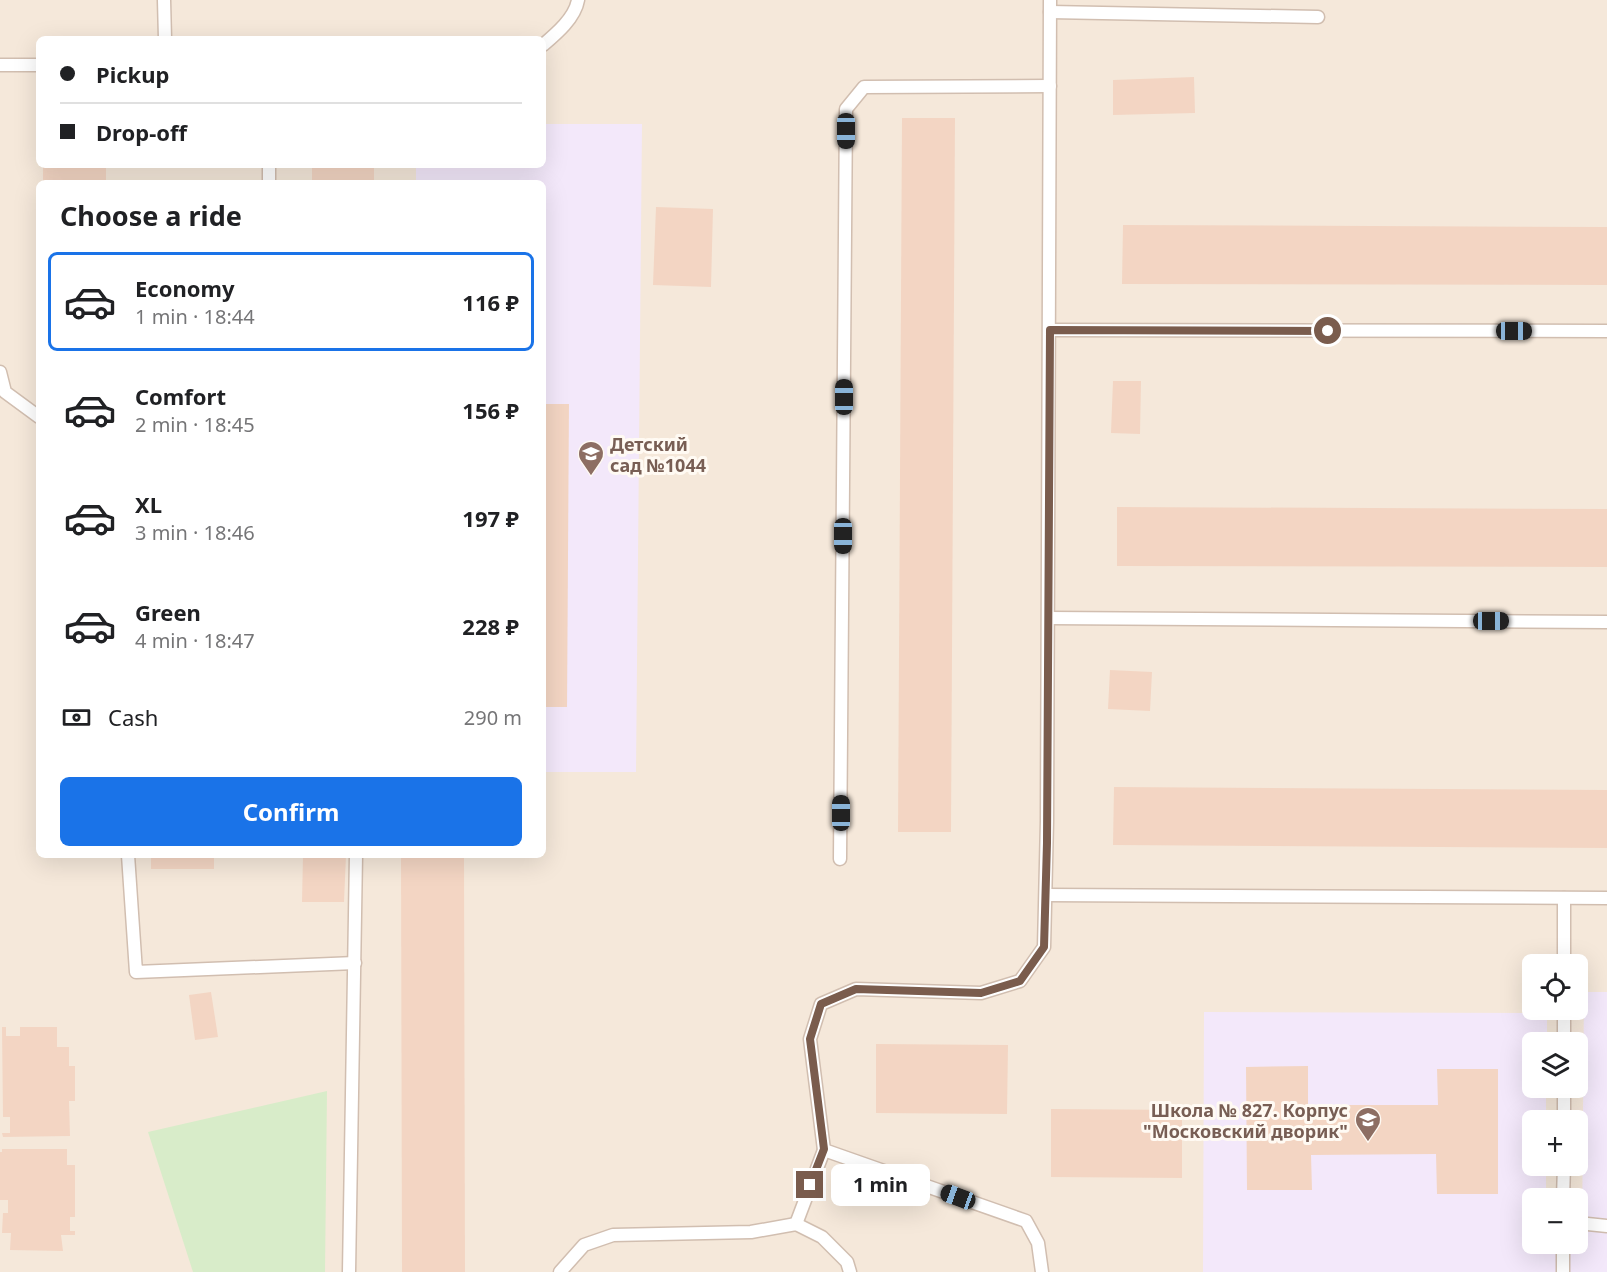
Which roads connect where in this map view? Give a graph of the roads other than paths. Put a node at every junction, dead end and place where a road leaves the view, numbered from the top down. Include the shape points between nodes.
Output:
1 (165, 0) edge
2 (578, 0) edge
3 (1050, 6) edge
4 (1318, 17) dead end
5 (165, 36) edge
6 (546, 42) edge
7 (36, 64) edge
8 (0, 65) edge
9 (1050, 86) junction
10 (1050, 330) junction
11 (1607, 331) edge
12 (0, 372) edge
13 (36, 415) edge
14 (1049, 618) junction
15 (1607, 622) edge
16 (128, 858) edge
17 (356, 858) edge
18 (840, 859) dead end
19 (1046, 895) junction
20 (1564, 898) junction
21 (1607, 898) edge
22 (1564, 954) edge
23 (355, 963) junction
24 (824, 1149) junction
25 (795, 1224) junction
26 (1588, 1224) edge
27 (1607, 1226) edge
28 (1563, 1254) edge
29 (349, 1272) edge
30 (560, 1272) edge
31 (850, 1272) edge
32 (1042, 1272) edge
33 (1563, 1272) edge

1 - 5 lane
2 - 6 lane via 561,30
3 - 4 lane
3 - 9 lane
7 - 8 lane
9 - 10 lane
9 - 18 lane via 864,87 846,109
10 - 11 lane
10 - 14 lane
12 - 13 lane via 5,392
14 - 15 lane
14 - 19 lane
16 - 23 lane via 136,972
17 - 23 lane
19 - 20 lane
19 - 24 lane via 1044,947 1020,981 981,993 856,989 821,1004 810,1039
20 - 21 lane
20 - 22 lane
23 - 29 lane
24 - 25 lane
24 - 32 lane via 1026,1221 1038,1243
25 - 30 lane via 751,1232 613,1235 584,1245
25 - 31 lane via 822,1237 847,1262
26 - 27 lane
28 - 33 lane

